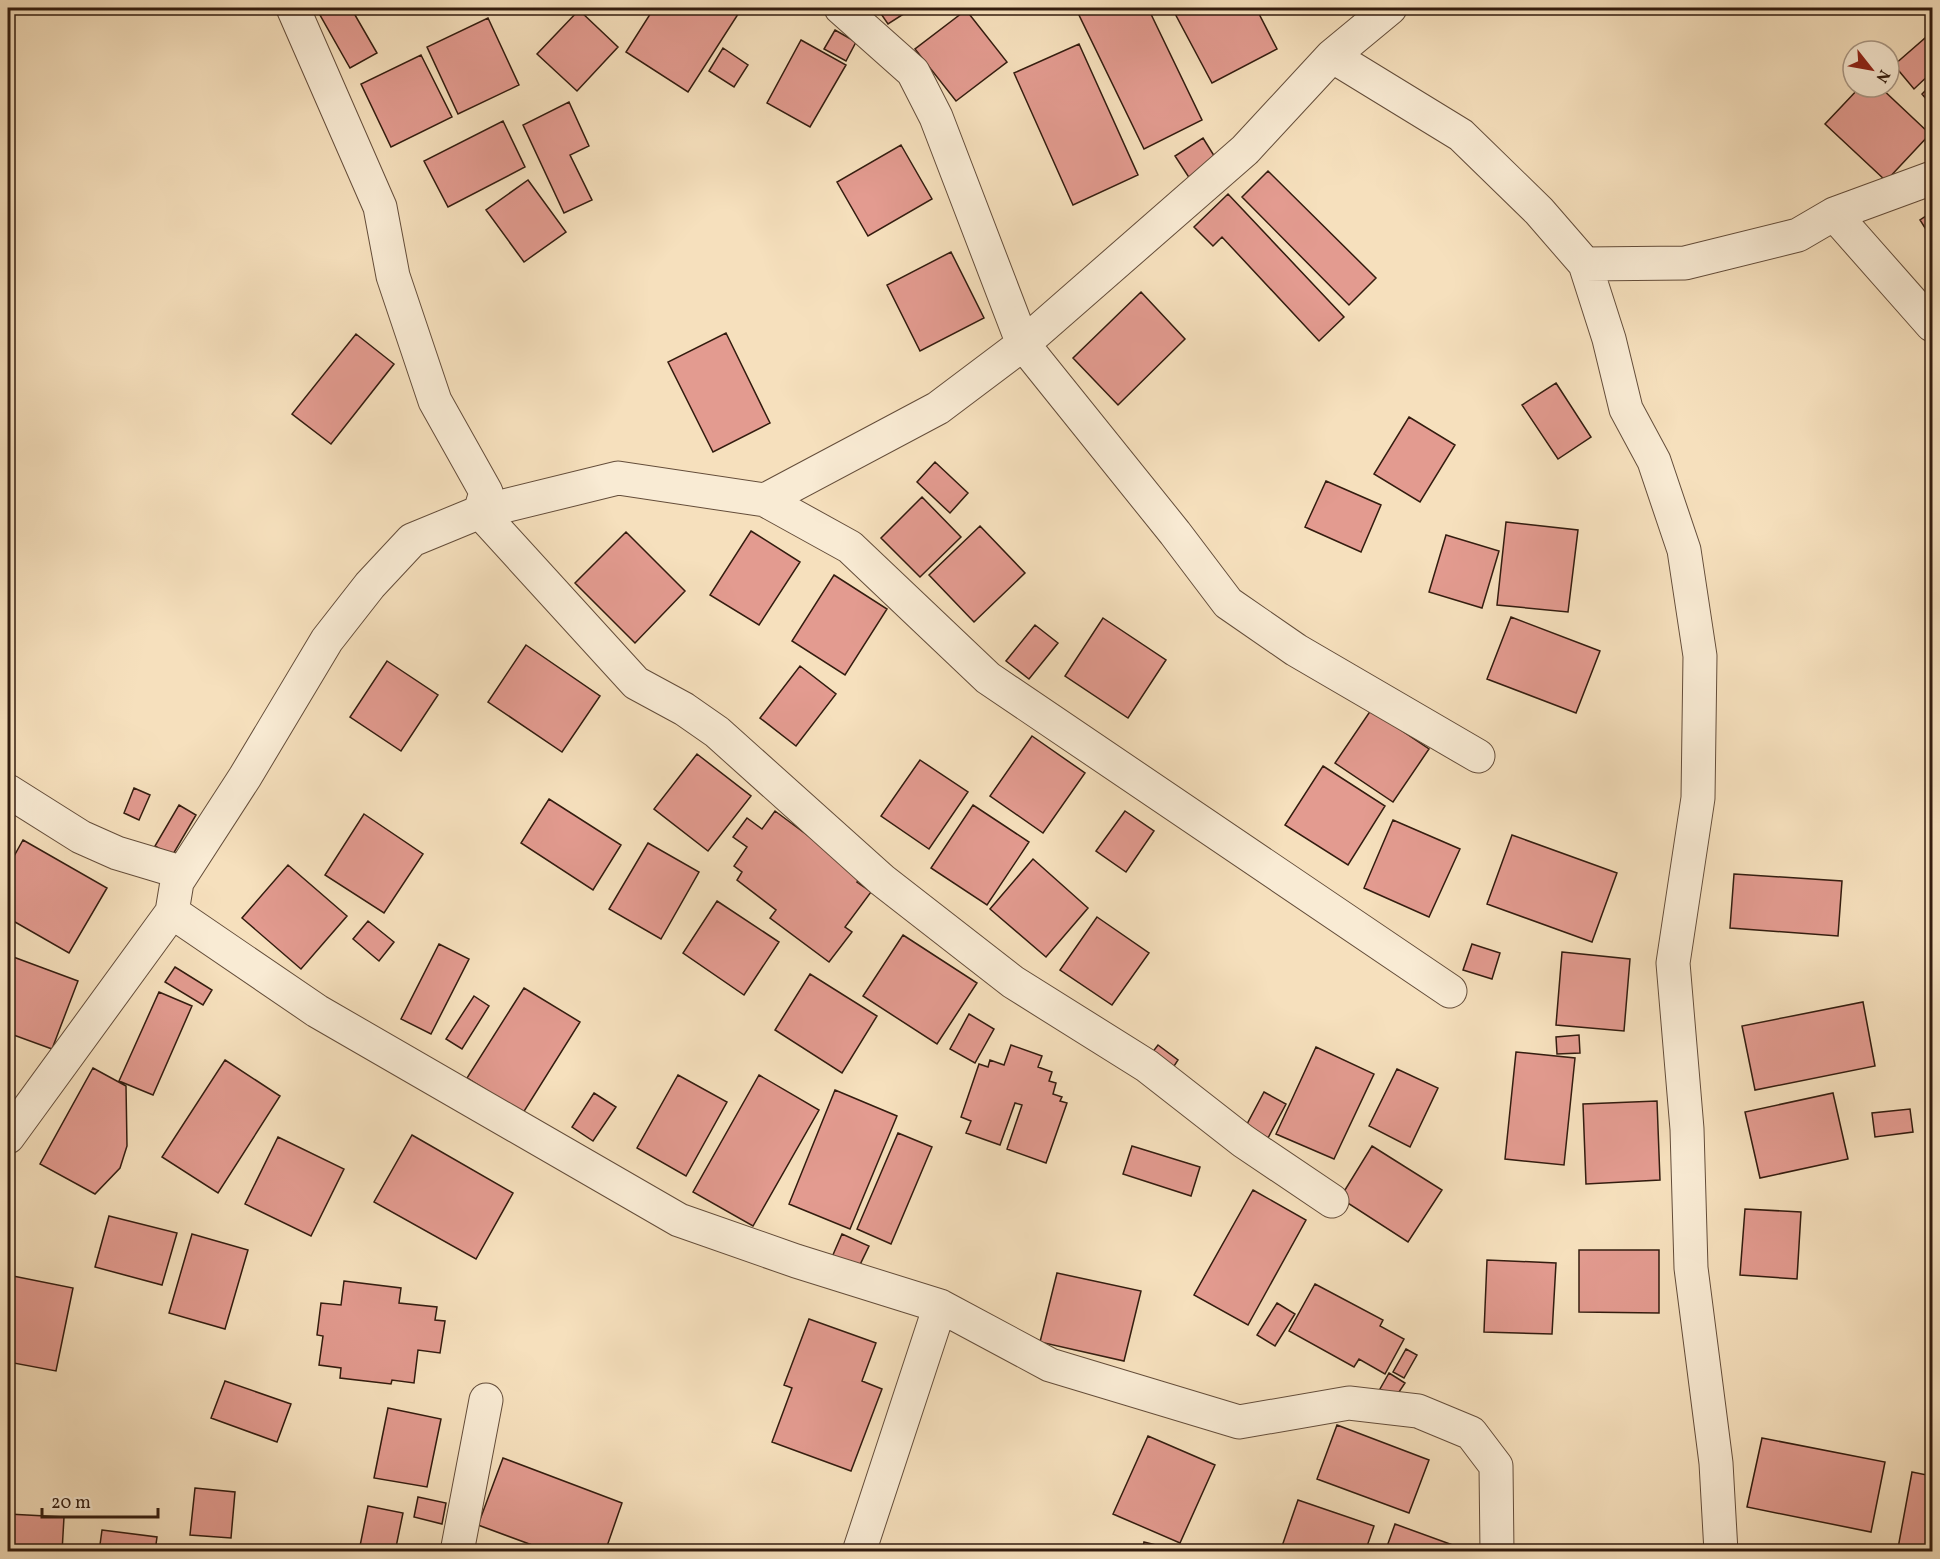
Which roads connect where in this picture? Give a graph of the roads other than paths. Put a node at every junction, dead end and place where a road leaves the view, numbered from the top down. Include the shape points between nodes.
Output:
1 (293, 8) edge
2 (841, 8) edge
3 (1390, 8) edge
4 (1332, 56) junction
5 (1932, 178) edge
6 (1834, 214) junction
7 (1586, 264) junction
8 (1932, 325) edge
9 (1023, 344) junction
10 (765, 500) junction
11 (480, 512) junction
12 (1478, 756) dead end
13 (8, 791) edge
14 (174, 897) junction
15 (1450, 991) dead end
16 (8, 1137) edge
17 (1332, 1201) dead end
18 (940, 1306) junction
19 (486, 1400) dead end
20 (457, 1551) edge
21 (859, 1551) edge
22 (1497, 1551) edge
23 (1721, 1551) edge

1 - 11 street via 381,207 393,276 435,401 486,492
2 - 9 street via 914,72 936,117
3 - 4 street
4 - 7 street via 1461,135
4 - 9 street via 1245,150
5 - 6 street
6 - 7 street via 1798,235 1685,263
6 - 8 street
7 - 23 street via 1626,409 1654,461 1684,550 1700,656 1698,798 1673,963 1687,1129 1691,1268 1716,1463
9 - 10 street via 938,408
9 - 12 street via 1228,603 1296,650
10 - 11 street via 618,478
10 - 15 street via 850,547 988,678
11 - 14 street via 412,540 370,585 327,640
11 - 17 street via 636,683 717,732 882,880 1013,982 1147,1066 1243,1141
13 - 14 street via 81,837 117,853 177,871
14 - 16 street
14 - 18 street via 317,1011 679,1220
18 - 21 street
18 - 22 street via 1050,1365 1239,1422 1349,1403 1418,1411 1471,1433 1496,1466
19 - 20 street

